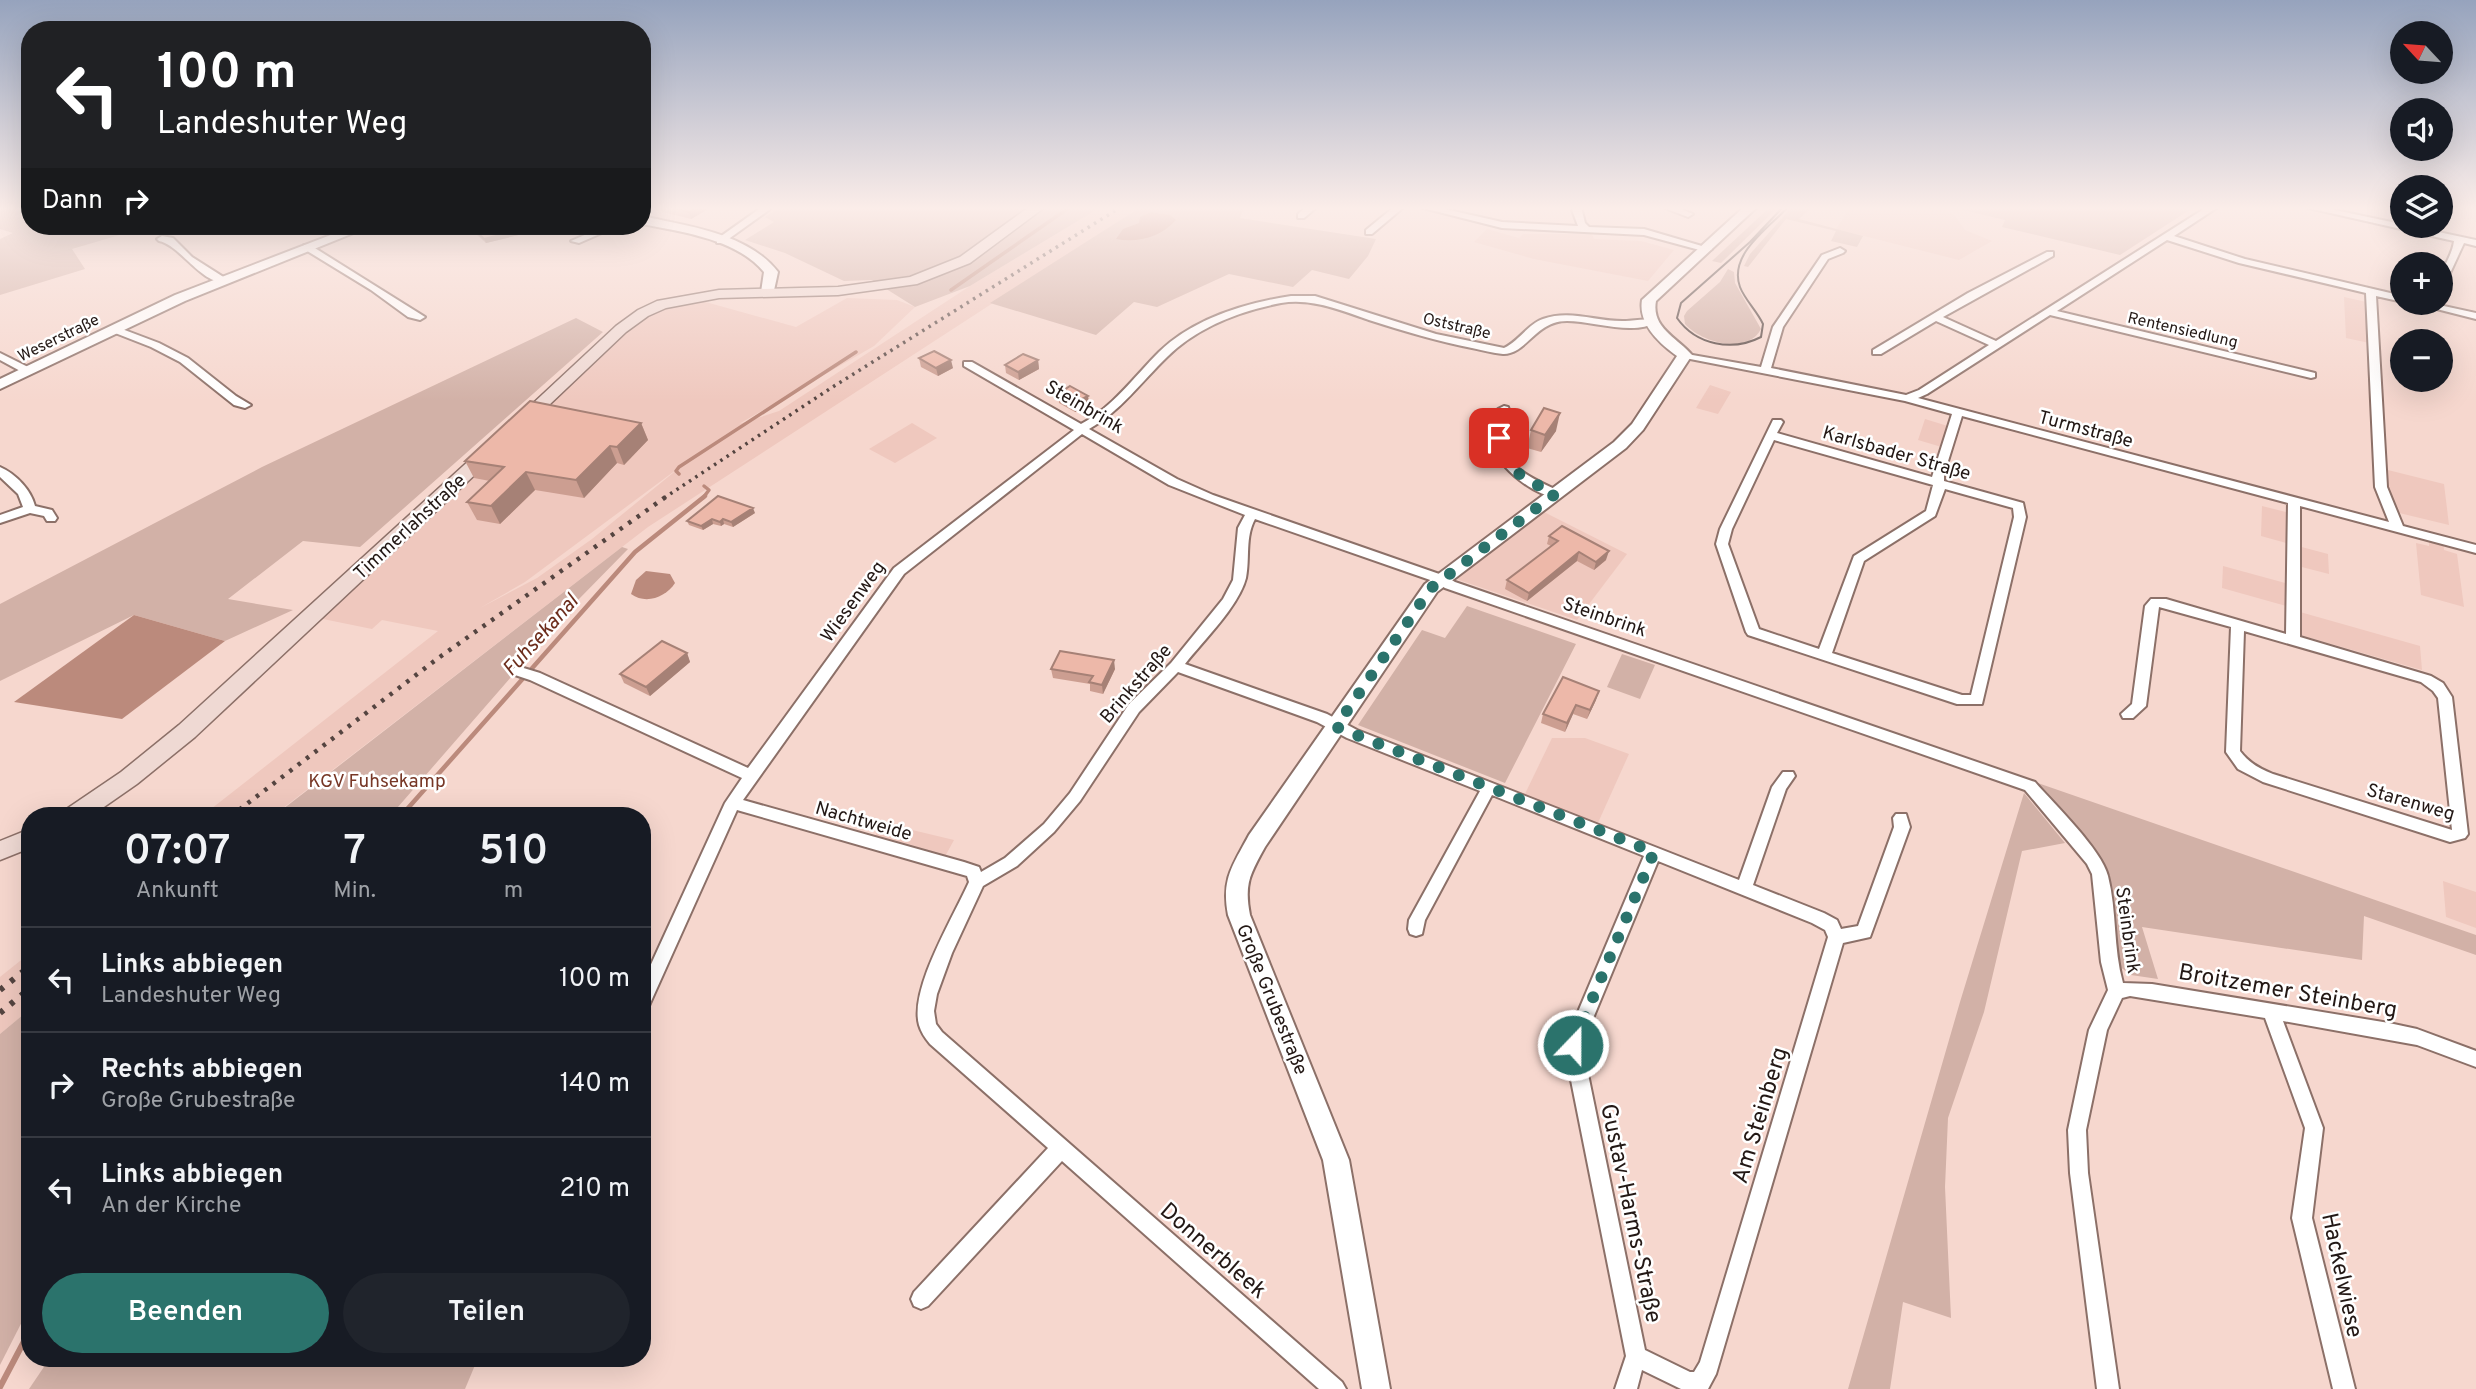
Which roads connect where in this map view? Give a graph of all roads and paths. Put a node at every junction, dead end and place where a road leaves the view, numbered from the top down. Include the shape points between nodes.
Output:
1 (209, 272) edge
2 (243, 272) edge
3 (350, 272) edge
4 (769, 272) edge
5 (938, 272) edge
6 (1680, 272) edge
7 (1815, 272) edge
8 (2017, 272) edge
9 (2112, 272) edge
10 (2289, 272) edge
11 (222, 280) junction
12 (2371, 291) junction
13 (768, 292) junction
14 (2390, 296) edge
15 (2453, 310) edge
16 (2048, 312) junction
17 (2476, 316) edge
18 (420, 317) dead end
19 (1935, 317) junction
20 (1651, 322) junction
21 (114, 329) junction
22 (1997, 345) junction
23 (1877, 352) dead end
24 (1685, 355) junction
25 (0, 356) edge
26 (968, 364) dead end
27 (1765, 370) junction
28 (28, 371) junction
29 (2311, 375) dead end
30 (0, 385) edge
31 (1906, 398) junction
32 (245, 405) dead end
33 (1504, 409) dead end
34 (1958, 412) junction
35 (1777, 422) dead end
36 (1083, 428) junction
37 (1771, 435) junction
38 (0, 471) edge
39 (1938, 482) junction
40 (1555, 494) junction
41 (2294, 501) junction
42 (29, 509) junction
43 (1252, 514) junction
44 (51, 518) dead end
45 (0, 519) edge
46 (2398, 528) junction
47 (2476, 549) edge
48 (1440, 579) junction
49 (2238, 624) junction
50 (2293, 639) junction
51 (1824, 655) junction
52 (1176, 666) junction
53 (525, 673) dead end
54 (2127, 714) dead end
55 (1336, 727) junction
56 (751, 776) junction
57 (1788, 776) dead end
58 (1489, 787) junction
59 (733, 803) junction
60 (87, 807) edge
61 (1901, 818) dead end
62 (21, 842) edge
63 (0, 851) edge
64 (1654, 852) junction
65 (977, 882) junction
66 (1744, 888) junction
67 (1416, 929) dead end
68 (1836, 937) junction
69 (651, 983) edge
70 (2118, 991) junction
71 (2271, 1011) junction
72 (2476, 1059) edge
73 (1060, 1149) junction
74 (921, 1299) dead end
75 (1636, 1356) junction
76 (1335, 1389) edge
77 (1376, 1389) edge
78 (1626, 1389) edge
79 (2108, 1389) edge
80 (2344, 1389) edge

1 - 11 street
2 - 11 street, Weserstraße
3 - 18 street
4 - 13 street
5 - 13 main road, Timmerlahstraße via 862,289
6 - 20 street via 1651,297 1646,307
7 - 27 street via 1778,327
8 - 19 street
9 - 16 street
10 - 12 street
11 - 21 street, Weserstraße
12 - 14 street
12 - 46 street via 2381,487
13 - 60 main road, Timmerlahstraße via 694,296 643,313 187,731
15 - 17 street
16 - 22 street
16 - 29 street, Rentensiedlung
19 - 22 street
19 - 23 street
20 - 24 street
20 - 36 street, Oststraße via 1552,319 1505,351 1434,337 1315,299 1288,299 1227,316 1187,335 1161,355 1098,421
21 - 28 street, Weserstraße
21 - 32 street via 182,358
22 - 31 street
24 - 27 street, Turmstraße
24 - 40 street, Große Grubestraße via 1629,437
25 - 28 street
26 - 36 street, Steinbrink
27 - 31 street, Turmstraße
28 - 30 street, Weserstraße
31 - 34 street, Turmstraße
33 - 40 street via 1507,418 1499,438 1503,460
34 - 39 street
34 - 41 street, Turmstraße
35 - 37 street
36 - 43 street, Steinbrink via 1173,482
36 - 56 street, Wiesenweg via 900,571
37 - 39 street, Karlsbader Straße
37 - 51 street via 1722,544 1752,632
38 - 42 street via 29,500
39 - 51 street via 1931,513 1858,559
39 - 51 street, Karlsbader Straße via 2019,506 1979,696 1974,702
40 - 48 street, Große Grubestraße
41 - 46 street, Turmstraße
41 - 50 street
42 - 44 street
42 - 45 street
43 - 48 street, Steinbrink
43 - 52 street, Brinkstraße via 1244,528 1236,591
46 - 47 street, Turmstraße
48 - 55 street, Große Grubestraße
48 - 70 street, Steinbrink via 2030,786 2100,874 2109,962
49 - 50 street, Starenweg
49 - 50 street, Starenweg via 2233,741 2238,761 2268,778 2450,836 2460,834 2441,689 2426,679
49 - 54 street, Starenweg via 2157,602 2152,606 2138,706
52 - 55 street
52 - 65 street, Brinkstraße via 1133,708 1075,797 1049,828 1011,862
53 - 56 street
55 - 58 street
55 - 77 street, Große Grubestraße via 1248,855 1237,878 1236,899 1247,938 1336,1160
56 - 59 street, Wiesenweg
57 - 66 street
58 - 64 street
58 - 67 street
59 - 65 street, Nachtweide via 964,868 974,872
59 - 69 street, Wiesenweg
61 - 68 street via 1902,827 1864,932
62 - 63 main road
64 - 66 street
64 - 75 street, Gustav-Harms-Straße via 1573,1045
65 - 73 street, Donnerbleek via 942,956 925,1007 927,1024 936,1038
66 - 68 street via 1818,918 1831,925
68 - 75 street, Am Steinberg via 1709,1367 1700,1382 1689,1382
70 - 71 street, Broitzemer Steinberg via 2152,991
70 - 79 street via 2098,1030 2077,1130
71 - 72 street, Broitzemer Steinberg via 2417,1037
71 - 80 street, Hackelwiese via 2314,1128 2302,1219
73 - 74 street
73 - 76 street, Donnerbleek
75 - 78 street, Gustav-Harms-Straße

